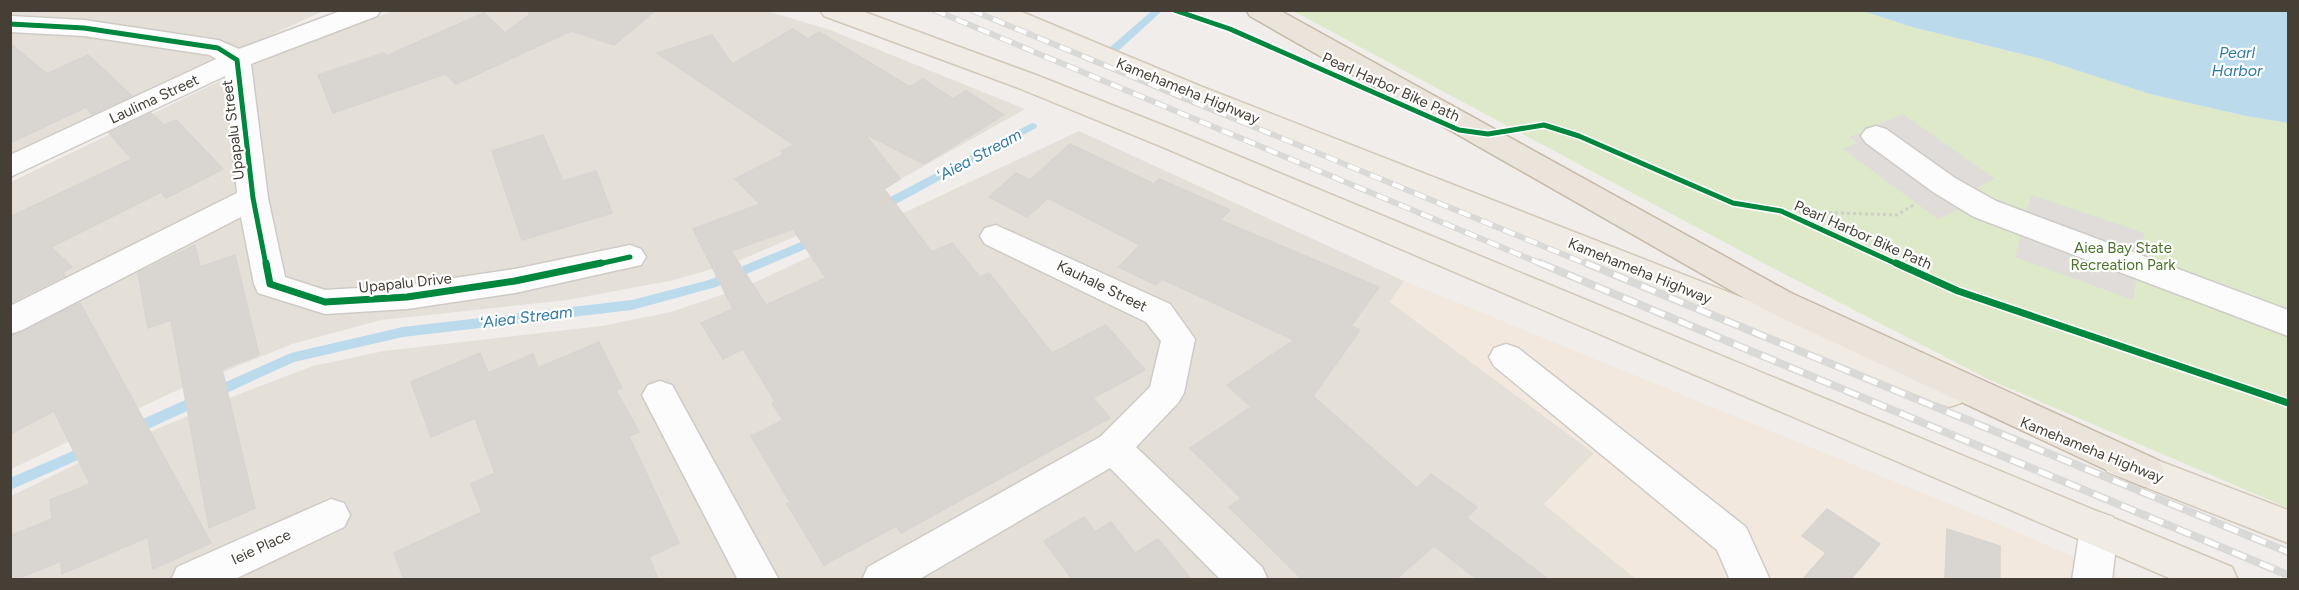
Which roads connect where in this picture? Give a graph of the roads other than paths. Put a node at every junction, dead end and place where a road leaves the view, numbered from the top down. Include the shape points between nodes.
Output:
1 (368, 10) edge
2 (833, 10) edge
3 (895, 10) edge
4 (993, 10) edge
5 (1259, 10) edge
6 (10, 24) edge
7 (237, 60) junction
8 (1032, 77) junction
9 (1876, 136) dead end
10 (10, 167) edge
11 (253, 198) junction
12 (996, 236) dead end
13 (630, 257) dead end
14 (10, 321) edge
15 (2289, 323) edge
16 (1506, 357) dead end
17 (660, 395) dead end
18 (1113, 448) junction
19 (2145, 471) junction
20 (331, 515) dead end
21 (2289, 527) edge
22 (2099, 529) junction
23 (191, 579) edge
24 (759, 579) edge
25 (882, 579) edge
26 (1248, 579) edge
27 (1750, 579) edge
28 (2092, 579) edge
29 (2218, 579) edge

1 - 7 street, Laulima Street
2 - 8 main road
3 - 8 main road
4 - 19 main road, Kamehameha Highway
5 - 19 highway via 1779,302
6 - 7 street via 84,28 218,48
7 - 10 street, Laulima Street
7 - 11 street, Upapalu Street
8 - 22 main road via 1175,141
9 - 15 street via 1985,209
11 - 13 street, Upapalu Drive via 270,284 325,302 407,297 515,281
11 - 14 street, Upapalu Street
12 - 18 street, Kauhale Street via 1158,313 1178,339 1166,393
16 - 27 street via 1732,539
17 - 24 street
18 - 25 street, Kauhale Street
18 - 26 street
19 - 21 main road, Kamehameha Highway
20 - 23 street, Ieie Place
22 - 28 street
22 - 29 main road

